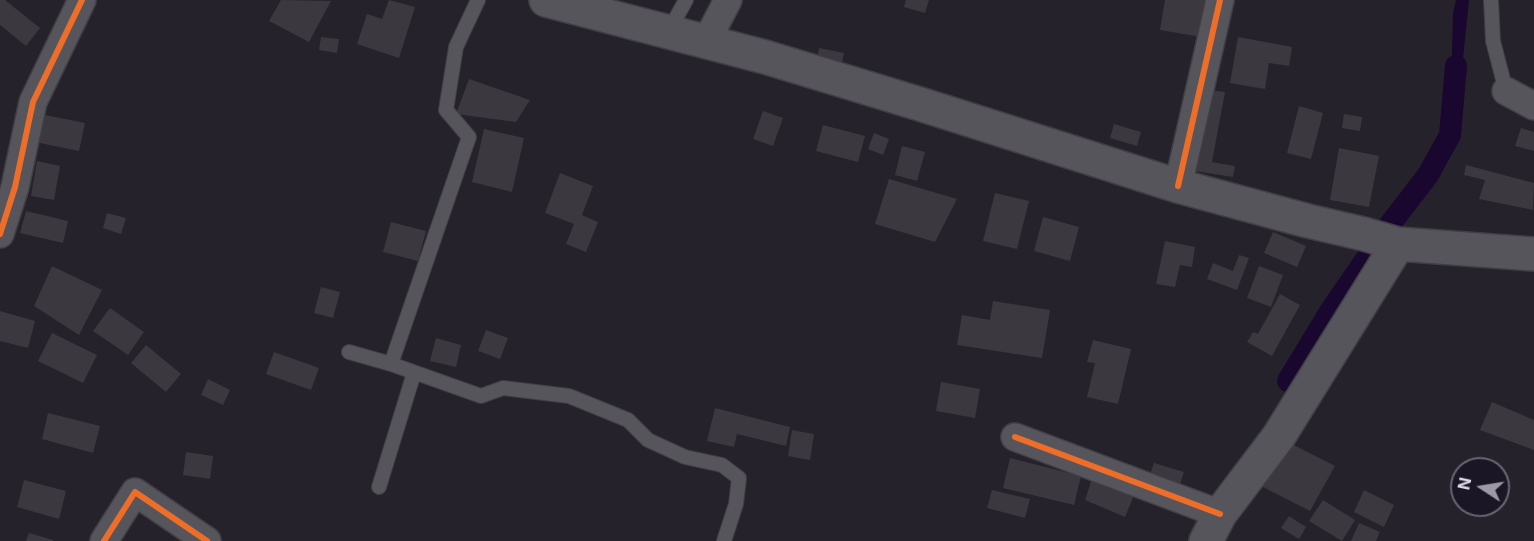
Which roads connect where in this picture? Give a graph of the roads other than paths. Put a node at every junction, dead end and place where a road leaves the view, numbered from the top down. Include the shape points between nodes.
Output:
1 (82, 0) edge
2 (478, 0) edge
3 (546, 0) edge
4 (686, 0) edge
5 (728, 0) edge
6 (1220, 0) edge
7 (1491, 0) edge
8 (668, 32) junction
9 (706, 42) junction
10 (1506, 91) joint
11 (1534, 106) edge
12 (1178, 186) junction
13 (0, 234) edge
14 (1397, 244) junction
15 (1534, 254) edge
16 (349, 351) dead end
17 (391, 364) junction
18 (414, 373) junction
19 (1015, 437) dead end
20 (379, 487) dead end
21 (1213, 527) edge
22 (104, 541) edge
23 (207, 541) edge
24 (724, 541) edge

1 - 13 street via 33,102 15,187
2 - 17 lane via 456,47 446,110 469,137
3 - 8 main road
4 - 8 lane
5 - 9 street
6 - 12 street
7 - 10 lane via 1493,41
8 - 9 main road
9 - 12 main road via 923,105
10 - 11 street
12 - 14 main road
14 - 15 main road
14 - 21 main road via 1279,436
16 - 17 lane
17 - 18 lane
18 - 20 lane
18 - 24 lane via 481,396 503,388 569,396 628,420 648,440 685,457 722,465 739,478 736,504
19 - 21 street
22 - 23 street via 135,492

